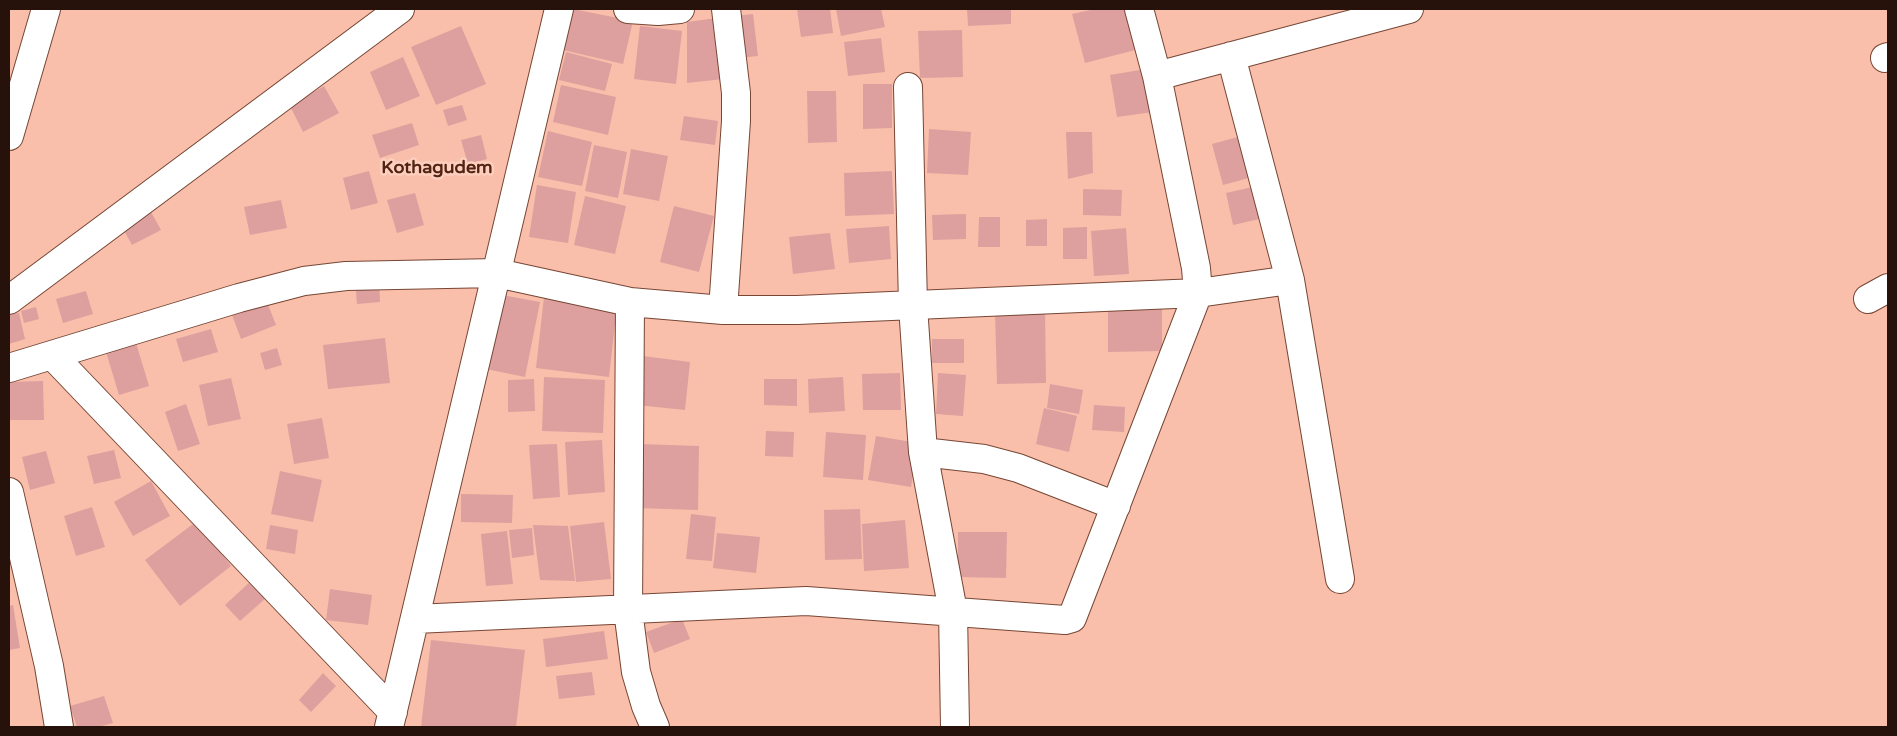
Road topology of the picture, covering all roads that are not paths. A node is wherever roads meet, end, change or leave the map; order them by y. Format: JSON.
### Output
{"nodes":[{"id":1,"x":46,"y":9,"type":"edge"},
{"id":2,"x":400,"y":9,"type":"edge"},
{"id":3,"x":560,"y":9,"type":"edge"},
{"id":4,"x":628,"y":9,"type":"edge"},
{"id":5,"x":680,"y":9,"type":"edge"},
{"id":6,"x":726,"y":9,"type":"edge"},
{"id":7,"x":1139,"y":9,"type":"edge"},
{"id":8,"x":1405,"y":9,"type":"edge"},
{"id":9,"x":373,"y":20,"type":"edge"},
{"id":10,"x":1231,"y":56,"type":"junction"},
{"id":11,"x":1157,"y":76,"type":"junction"},
{"id":12,"x":908,"y":87,"type":"dead end"},
{"id":13,"x":9,"y":136,"type":"edge"},
{"id":14,"x":497,"y":273,"type":"junction"},
{"id":15,"x":1290,"y":280,"type":"junction"},
{"id":16,"x":1198,"y":293,"type":"junction"},
{"id":17,"x":9,"y":300,"type":"edge"},
{"id":18,"x":630,"y":302,"type":"junction"},
{"id":19,"x":913,"y":306,"type":"junction"},
{"id":20,"x":723,"y":310,"type":"junction"},
{"id":21,"x":52,"y":355,"type":"junction"},
{"id":22,"x":9,"y":368,"type":"edge"},
{"id":23,"x":922,"y":452,"type":"junction"},
{"id":24,"x":9,"y":492,"type":"edge"},
{"id":25,"x":1116,"y":506,"type":"junction"},
{"id":26,"x":1340,"y":579,"type":"dead end"},
{"id":27,"x":628,"y":610,"type":"junction"},
{"id":28,"x":953,"y":611,"type":"junction"},
{"id":29,"x":415,"y":620,"type":"junction"},
{"id":30,"x":391,"y":720,"type":"edge"},
{"id":31,"x":59,"y":727,"type":"edge"},
{"id":32,"x":655,"y":727,"type":"edge"},
{"id":33,"x":954,"y":727,"type":"edge"}],
"edges":[{"from":1,"to":13,"type":"street"},
{"from":2,"to":9,"type":"street"},
{"from":3,"to":14,"type":"street"},
{"from":4,"to":5,"type":"street"},
{"from":6,"to":20,"type":"street"},
{"from":7,"to":11,"type":"street"},
{"from":8,"to":10,"type":"street"},
{"from":9,"to":17,"type":"street"},
{"from":10,"to":11,"type":"street"},
{"from":10,"to":15,"type":"street"},
{"from":11,"to":16,"type":"street"},
{"from":12,"to":19,"type":"street"},
{"from":14,"to":18,"type":"street"},
{"from":14,"to":21,"type":"street"},
{"from":14,"to":29,"type":"street"},
{"from":15,"to":16,"type":"street"},
{"from":15,"to":26,"type":"street"},
{"from":16,"to":19,"type":"street"},
{"from":16,"to":25,"type":"street"},
{"from":18,"to":20,"type":"street"},
{"from":18,"to":27,"type":"street"},
{"from":19,"to":20,"type":"street"},
{"from":19,"to":23,"type":"street"},
{"from":21,"to":22,"type":"street"},
{"from":21,"to":30,"type":"street"},
{"from":23,"to":25,"type":"street"},
{"from":23,"to":28,"type":"street"},
{"from":24,"to":31,"type":"street"},
{"from":25,"to":28,"type":"street"},
{"from":27,"to":28,"type":"street"},
{"from":27,"to":29,"type":"street"},
{"from":27,"to":32,"type":"street"},
{"from":28,"to":33,"type":"street"},
{"from":29,"to":30,"type":"street"}]}
